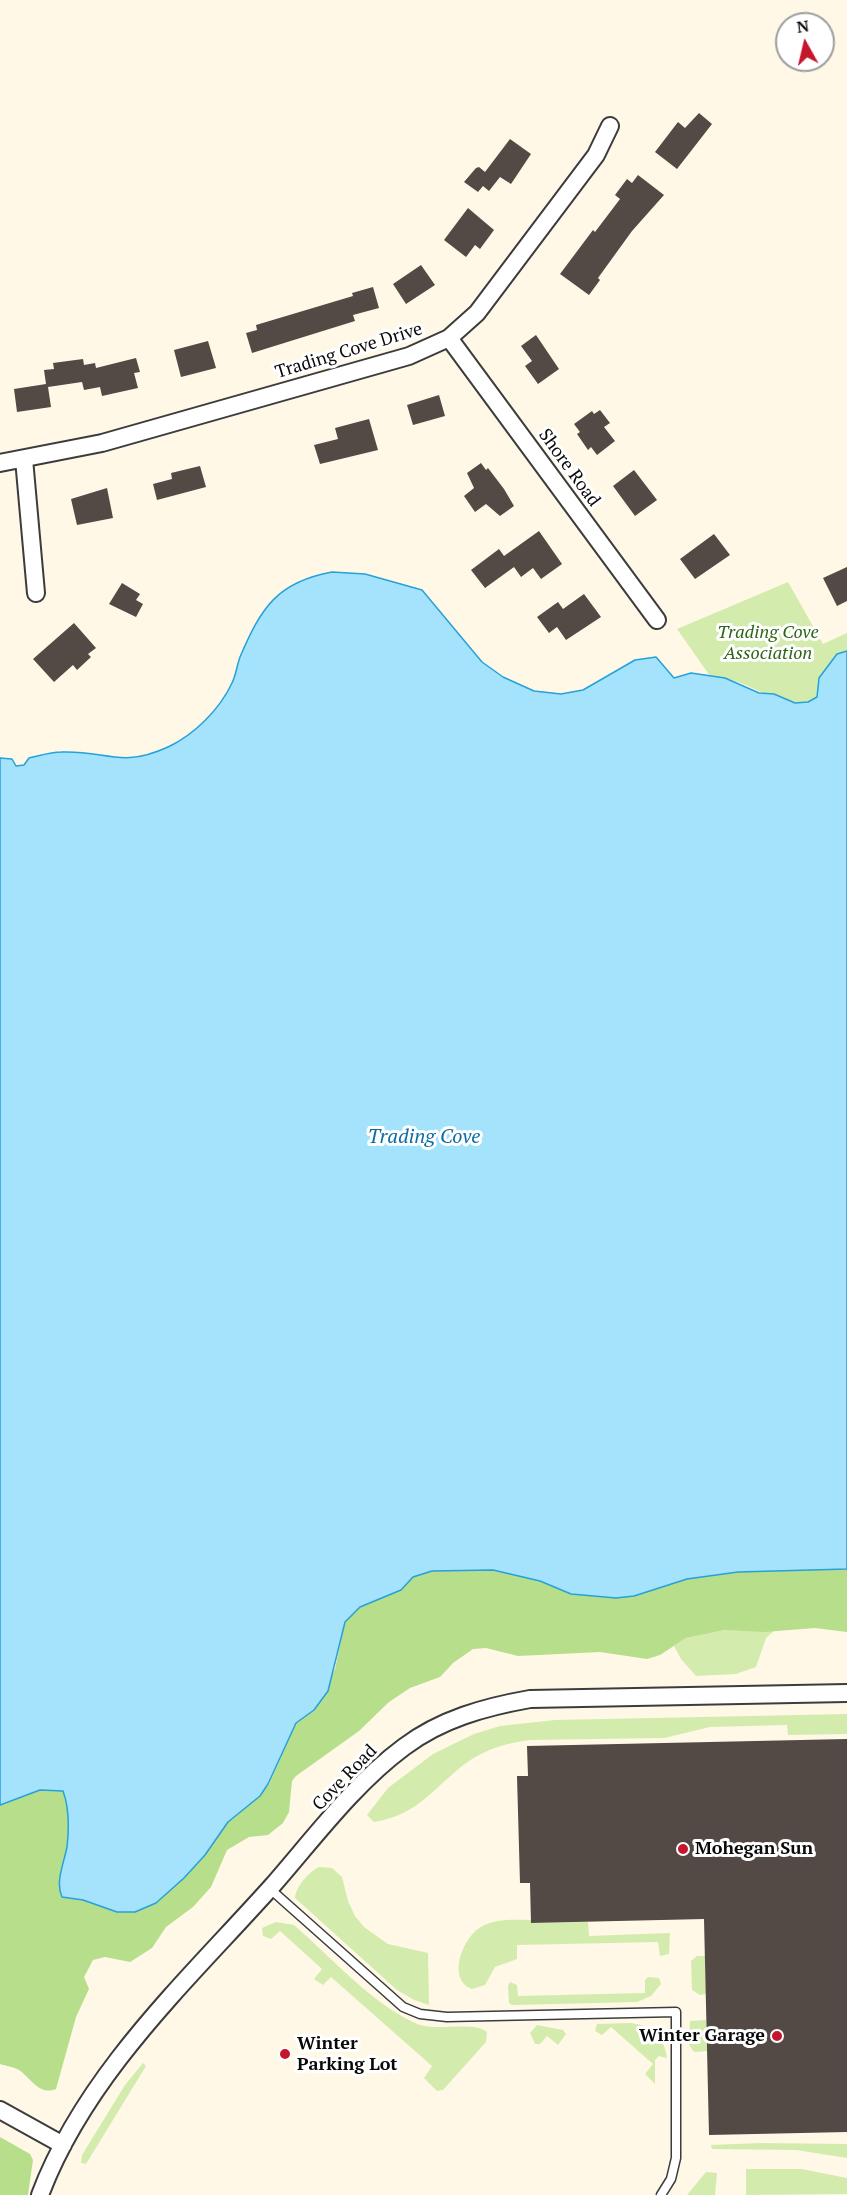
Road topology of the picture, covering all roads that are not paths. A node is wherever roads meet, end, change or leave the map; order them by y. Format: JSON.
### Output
{"nodes":[{"id":1,"x":610,"y":126,"type":"dead end"},
{"id":2,"x":449,"y":338,"type":"junction"},
{"id":3,"x":24,"y":459,"type":"junction"},
{"id":4,"x":0,"y":463,"type":"edge"},
{"id":5,"x":36,"y":593,"type":"dead end"},
{"id":6,"x":657,"y":620,"type":"dead end"},
{"id":7,"x":847,"y":1693,"type":"edge"},
{"id":8,"x":269,"y":1888,"type":"junction"},
{"id":9,"x":0,"y":2110,"type":"edge"},
{"id":10,"x":63,"y":2145,"type":"junction"},
{"id":11,"x":40,"y":2195,"type":"edge"},
{"id":12,"x":661,"y":2195,"type":"edge"}],
"edges":[{"from":1,"to":2,"type":"street","name":"Trading Cove Drive"},
{"from":2,"to":3,"type":"street","name":"Trading Cove Drive"},
{"from":2,"to":6,"type":"street","name":"Shore Road"},
{"from":3,"to":4,"type":"street","name":"Trading Cove Drive"},
{"from":3,"to":5,"type":"street"},
{"from":7,"to":8,"type":"street","name":"Cove Road"},
{"from":8,"to":10,"type":"street","name":"Cove Road"},
{"from":8,"to":12,"type":"lane"},
{"from":9,"to":10,"type":"street"},
{"from":10,"to":11,"type":"street","name":"Cove Road"}]}
